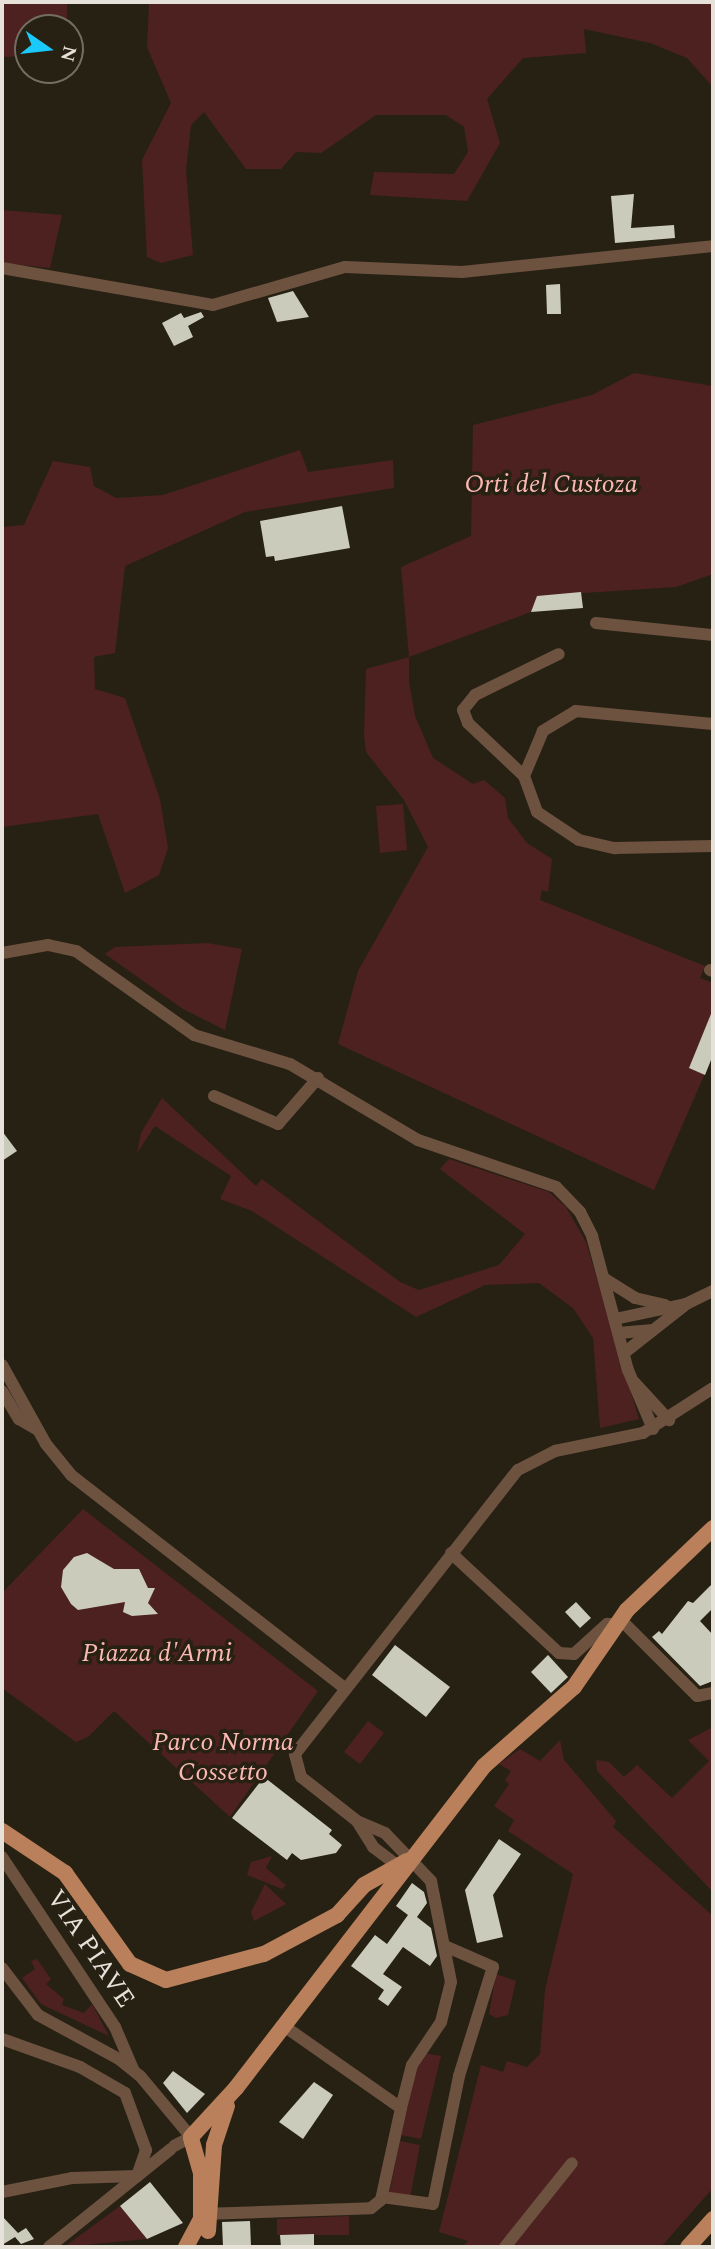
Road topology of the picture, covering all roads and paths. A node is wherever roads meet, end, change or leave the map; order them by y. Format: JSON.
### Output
{"nodes":[{"id":1,"x":713,"y":246,"type":"edge"},
{"id":2,"x":2,"y":268,"type":"edge"},
{"id":3,"x":596,"y":623,"type":"dead end"},
{"id":4,"x":713,"y":635,"type":"edge"},
{"id":5,"x":559,"y":654,"type":"dead end"},
{"id":6,"x":713,"y":724,"type":"edge"},
{"id":7,"x":524,"y":776,"type":"junction"},
{"id":8,"x":713,"y":846,"type":"edge"},
{"id":9,"x":2,"y":953,"type":"edge"},
{"id":10,"x":318,"y":1078,"type":"junction"},
{"id":11,"x":214,"y":1096,"type":"dead end"},
{"id":12,"x":605,"y":1279,"type":"junction"},
{"id":13,"x":710,"y":1293,"type":"edge"},
{"id":14,"x":686,"y":1304,"type":"junction"},
{"id":15,"x":615,"y":1319,"type":"junction"},
{"id":16,"x":654,"y":1330,"type":"junction"},
{"id":17,"x":618,"y":1333,"type":"junction"},
{"id":18,"x":624,"y":1353,"type":"junction"},
{"id":19,"x":2,"y":1365,"type":"edge"},
{"id":20,"x":632,"y":1381,"type":"junction"},
{"id":21,"x":713,"y":1388,"type":"edge"},
{"id":22,"x":2,"y":1391,"type":"edge"},
{"id":23,"x":669,"y":1420,"type":"junction"},
{"id":24,"x":36,"y":1429,"type":"junction"},
{"id":25,"x":653,"y":1429,"type":"junction"},
{"id":26,"x":713,"y":1528,"type":"edge"},
{"id":27,"x":451,"y":1553,"type":"junction"},
{"id":28,"x":618,"y":1621,"type":"junction"},
{"id":29,"x":345,"y":1688,"type":"junction"},
{"id":30,"x":713,"y":1693,"type":"edge"},
{"id":31,"x":2,"y":1831,"type":"edge"},
{"id":32,"x":2,"y":1857,"type":"edge"},
{"id":33,"x":405,"y":1865,"type":"junction"},
{"id":34,"x":447,"y":1947,"type":"junction"},
{"id":35,"x":2,"y":1968,"type":"edge"},
{"id":36,"x":284,"y":2026,"type":"junction"},
{"id":37,"x":2,"y":2039,"type":"edge"},
{"id":38,"x":134,"y":2069,"type":"junction"},
{"id":39,"x":236,"y":2088,"type":"junction"},
{"id":40,"x":401,"y":2108,"type":"junction"},
{"id":41,"x":191,"y":2137,"type":"junction"},
{"id":42,"x":572,"y":2163,"type":"dead end"},
{"id":43,"x":137,"y":2176,"type":"junction"},
{"id":44,"x":2,"y":2192,"type":"edge"},
{"id":45,"x":382,"y":2197,"type":"junction"},
{"id":46,"x":207,"y":2214,"type":"junction"},
{"id":47,"x":713,"y":2219,"type":"edge"},
{"id":48,"x":690,"y":2246,"type":"edge"},
{"id":49,"x":49,"y":2247,"type":"edge"},
{"id":50,"x":186,"y":2247,"type":"edge"},
{"id":51,"x":198,"y":2247,"type":"edge"},
{"id":52,"x":505,"y":2247,"type":"edge"}],
"edges":[{"from":1,"to":2,"type":"street"},
{"from":3,"to":4,"type":"street"},
{"from":5,"to":7,"type":"street"},
{"from":6,"to":7,"type":"street"},
{"from":7,"to":8,"type":"street"},
{"from":9,"to":10,"type":"street"},
{"from":10,"to":11,"type":"street"},
{"from":10,"to":12,"type":"street"},
{"from":12,"to":14,"type":"street"},
{"from":12,"to":15,"type":"street"},
{"from":13,"to":14,"type":"street"},
{"from":14,"to":15,"type":"street"},
{"from":14,"to":16,"type":"street"},
{"from":15,"to":17,"type":"street"},
{"from":16,"to":17,"type":"street"},
{"from":16,"to":18,"type":"street"},
{"from":17,"to":18,"type":"street"},
{"from":18,"to":20,"type":"street"},
{"from":19,"to":24,"type":"street"},
{"from":20,"to":23,"type":"street"},
{"from":20,"to":25,"type":"street"},
{"from":21,"to":23,"type":"street"},
{"from":22,"to":24,"type":"street"},
{"from":23,"to":25,"type":"street"},
{"from":24,"to":29,"type":"street"},
{"from":25,"to":27,"type":"street"},
{"from":26,"to":28,"type":"main road"},
{"from":27,"to":28,"type":"street"},
{"from":27,"to":29,"type":"street"},
{"from":28,"to":30,"type":"street"},
{"from":28,"to":33,"type":"main road"},
{"from":29,"to":33,"type":"street"},
{"from":31,"to":33,"type":"main road"},
{"from":32,"to":38,"type":"street","name":"VIA PIAVE"},
{"from":33,"to":34,"type":"street"},
{"from":33,"to":36,"type":"main road"},
{"from":34,"to":40,"type":"street"},
{"from":34,"to":45,"type":"street"},
{"from":35,"to":38,"type":"street"},
{"from":36,"to":39,"type":"main road"},
{"from":36,"to":40,"type":"street"},
{"from":37,"to":43,"type":"street"},
{"from":38,"to":41,"type":"street"},
{"from":39,"to":41,"type":"main road"},
{"from":39,"to":46,"type":"main road"},
{"from":40,"to":45,"type":"street"},
{"from":41,"to":43,"type":"street"},
{"from":41,"to":46,"type":"main road"},
{"from":42,"to":52,"type":"street"},
{"from":43,"to":44,"type":"street"},
{"from":43,"to":49,"type":"street"},
{"from":45,"to":46,"type":"street"},
{"from":46,"to":50,"type":"main road"},
{"from":46,"to":51,"type":"main road"},
{"from":47,"to":48,"type":"main road"}]}
